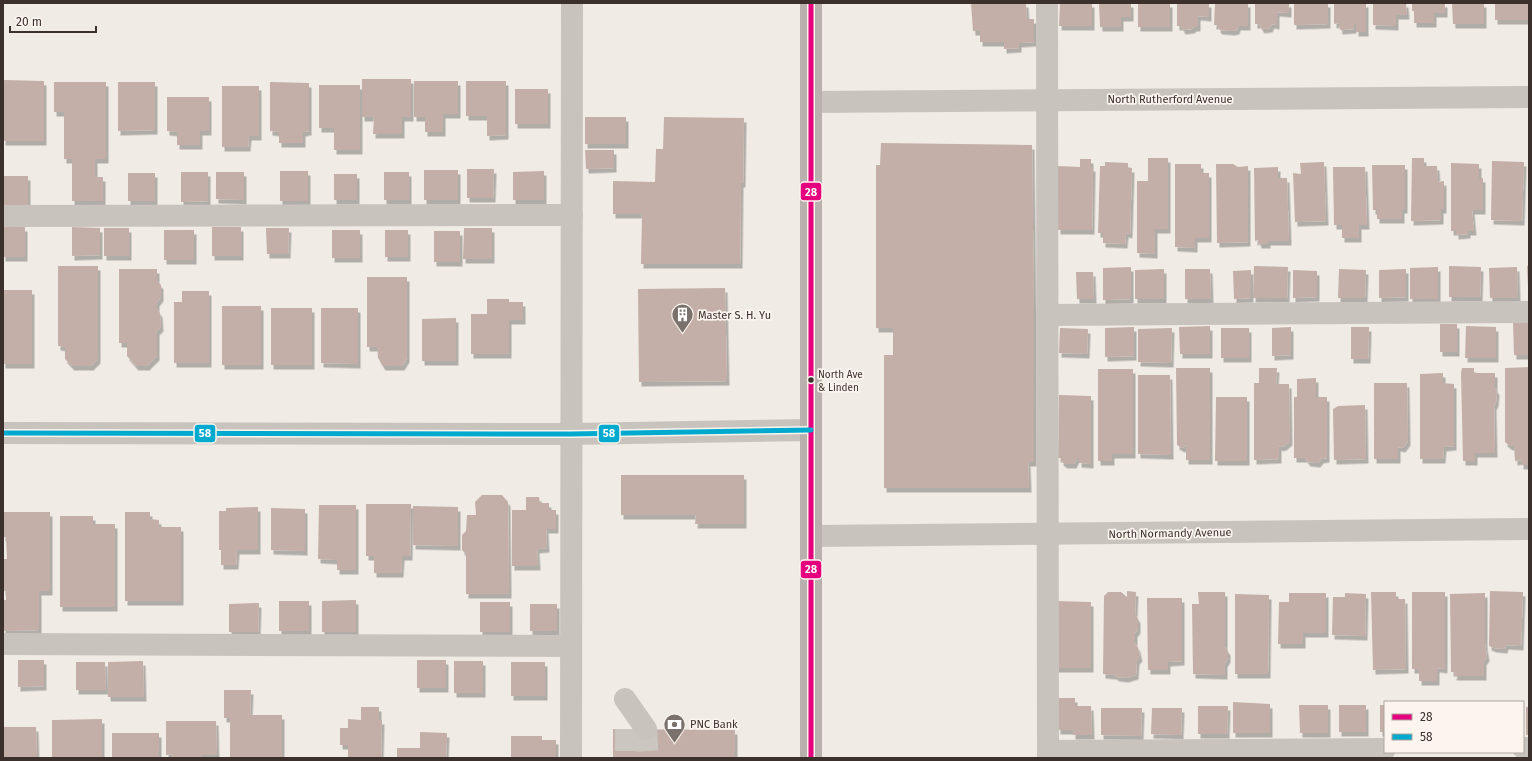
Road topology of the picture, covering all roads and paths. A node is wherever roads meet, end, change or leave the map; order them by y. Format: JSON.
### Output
{"nodes":[{"id":1,"x":572,"y":3,"type":"edge"},
{"id":2,"x":811,"y":3,"type":"edge"},
{"id":3,"x":1047,"y":3,"type":"edge"},
{"id":4,"x":1529,"y":97,"type":"edge"},
{"id":5,"x":1047,"y":100,"type":"junction"},
{"id":6,"x":811,"y":102,"type":"junction"},
{"id":7,"x":572,"y":215,"type":"junction"},
{"id":8,"x":3,"y":216,"type":"edge"},
{"id":9,"x":1529,"y":312,"type":"edge"},
{"id":10,"x":1047,"y":315,"type":"junction"},
{"id":11,"x":811,"y":430,"type":"junction"},
{"id":12,"x":3,"y":433,"type":"edge"},
{"id":13,"x":571,"y":434,"type":"junction"},
{"id":14,"x":1529,"y":529,"type":"edge"},
{"id":15,"x":1048,"y":534,"type":"junction"},
{"id":16,"x":811,"y":536,"type":"junction"},
{"id":17,"x":3,"y":644,"type":"edge"},
{"id":18,"x":571,"y":646,"type":"junction"},
{"id":19,"x":625,"y":699,"type":"dead end"},
{"id":20,"x":635,"y":729,"type":"tunnel mouth"},
{"id":21,"x":1384,"y":749,"type":"edge"},
{"id":22,"x":1048,"y":755,"type":"edge"},
{"id":23,"x":571,"y":758,"type":"edge"},
{"id":24,"x":811,"y":758,"type":"edge"}],
"edges":[{"from":1,"to":7,"type":"street"},
{"from":2,"to":6,"type":"main road"},
{"from":3,"to":5,"type":"street"},
{"from":4,"to":5,"type":"street","name":"North Rutherford Avenue"},
{"from":5,"to":6,"type":"street","name":"North Rutherford Avenue"},
{"from":5,"to":10,"type":"street"},
{"from":6,"to":11,"type":"main road"},
{"from":7,"to":8,"type":"street"},
{"from":7,"to":13,"type":"street"},
{"from":9,"to":10,"type":"street"},
{"from":10,"to":15,"type":"street"},
{"from":11,"to":13,"type":"street"},
{"from":11,"to":16,"type":"main road"},
{"from":12,"to":13,"type":"street"},
{"from":13,"to":18,"type":"street"},
{"from":14,"to":15,"type":"street","name":"North Normandy Avenue"},
{"from":15,"to":16,"type":"street","name":"North Normandy Avenue"},
{"from":15,"to":22,"type":"street"},
{"from":16,"to":24,"type":"main road"},
{"from":17,"to":18,"type":"street"},
{"from":18,"to":23,"type":"street"},
{"from":19,"to":20,"type":"street"},
{"from":21,"to":22,"type":"street"}]}
